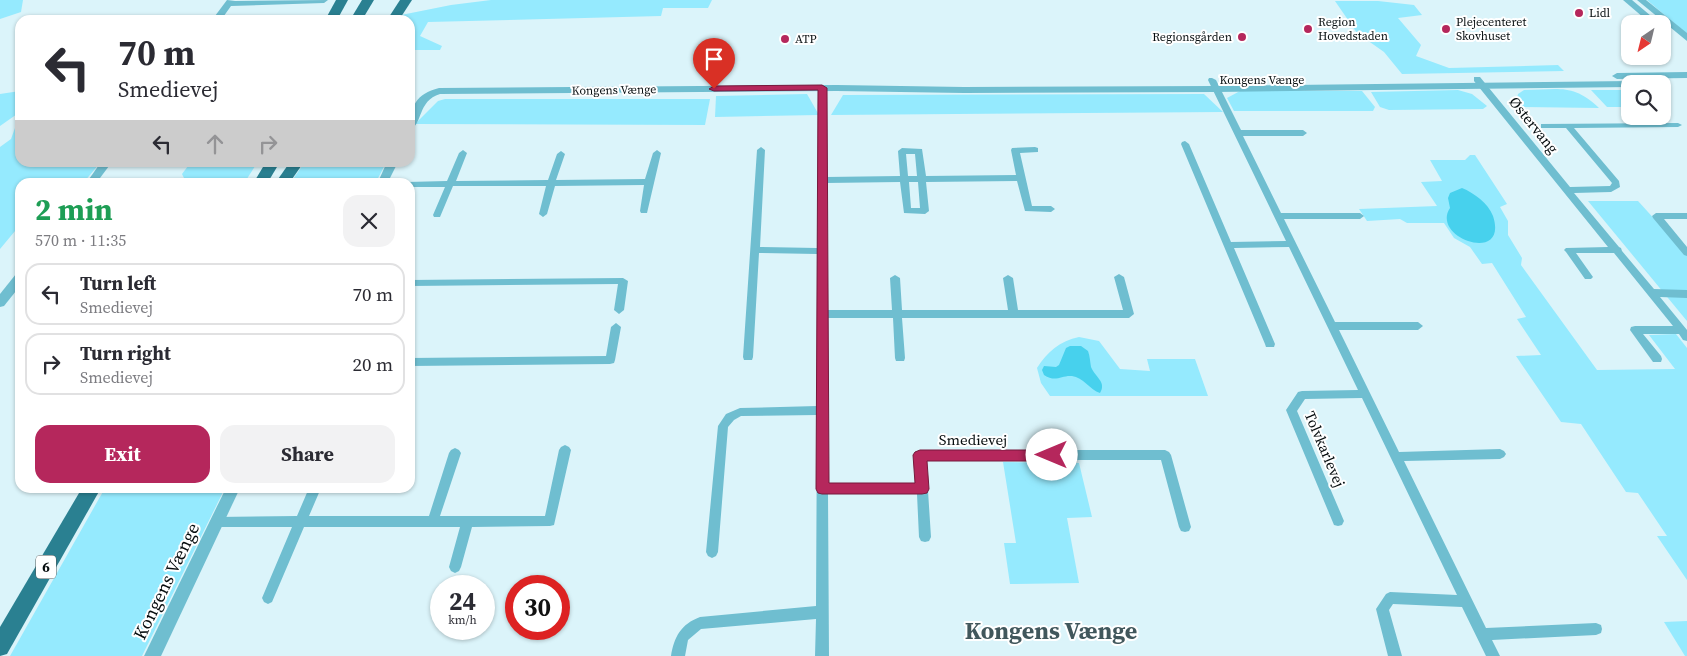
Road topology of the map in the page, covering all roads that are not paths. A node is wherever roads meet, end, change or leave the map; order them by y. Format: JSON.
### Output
{"nodes":[{"id":1,"x":324,"y":0,"type":"edge"},
{"id":2,"x":342,"y":0,"type":"edge"},
{"id":3,"x":368,"y":0,"type":"edge"},
{"id":4,"x":380,"y":0,"type":"edge"},
{"id":5,"x":406,"y":0,"type":"edge"},
{"id":6,"x":1627,"y":0,"type":"edge"},
{"id":7,"x":1641,"y":0,"type":"edge"},
{"id":8,"x":230,"y":2,"type":"edge"},
{"id":9,"x":220,"y":15,"type":"edge"},
{"id":10,"x":334,"y":15,"type":"edge"},
{"id":11,"x":359,"y":15,"type":"edge"},
{"id":12,"x":372,"y":15,"type":"edge"},
{"id":13,"x":396,"y":15,"type":"edge"},
{"id":14,"x":1646,"y":15,"type":"edge"},
{"id":15,"x":1671,"y":35,"type":"edge"},
{"id":16,"x":1687,"y":38,"type":"edge"},
{"id":17,"x":1687,"y":47,"type":"edge"},
{"id":18,"x":1687,"y":75,"type":"edge"},
{"id":19,"x":1477,"y":79,"type":"junction"},
{"id":20,"x":1687,"y":82,"type":"edge"},
{"id":21,"x":1671,"y":83,"type":"edge"},
{"id":22,"x":1214,"y":84,"type":"junction"},
{"id":23,"x":1621,"y":84,"type":"edge"},
{"id":24,"x":1484,"y":87,"type":"junction"},
{"id":25,"x":822,"y":88,"type":"junction"},
{"id":26,"x":415,"y":115,"type":"edge"},
{"id":27,"x":1678,"y":125,"type":"dead end"},
{"id":28,"x":1544,"y":126,"type":"dead end"},
{"id":29,"x":1568,"y":126,"type":"junction"},
{"id":30,"x":1238,"y":133,"type":"junction"},
{"id":31,"x":1303,"y":133,"type":"dead end"},
{"id":32,"x":1185,"y":144,"type":"dead end"},
{"id":33,"x":761,"y":150,"type":"dead end"},
{"id":34,"x":1034,"y":150,"type":"dead end"},
{"id":35,"x":463,"y":153,"type":"dead end"},
{"id":36,"x":657,"y":153,"type":"dead end"},
{"id":37,"x":561,"y":154,"type":"dead end"},
{"id":38,"x":103,"y":167,"type":"edge"},
{"id":39,"x":269,"y":167,"type":"edge"},
{"id":40,"x":285,"y":167,"type":"edge"},
{"id":41,"x":294,"y":167,"type":"edge"},
{"id":42,"x":95,"y":178,"type":"edge"},
{"id":43,"x":263,"y":178,"type":"edge"},
{"id":44,"x":278,"y":178,"type":"edge"},
{"id":45,"x":286,"y":178,"type":"edge"},
{"id":46,"x":1021,"y":178,"type":"junction"},
{"id":47,"x":904,"y":179,"type":"junction"},
{"id":48,"x":922,"y":179,"type":"junction"},
{"id":49,"x":823,"y":180,"type":"junction"},
{"id":50,"x":649,"y":182,"type":"junction"},
{"id":51,"x":551,"y":183,"type":"junction"},
{"id":52,"x":415,"y":184,"type":"edge"},
{"id":53,"x":449,"y":184,"type":"junction"},
{"id":54,"x":1568,"y":190,"type":"junction"},
{"id":55,"x":1050,"y":209,"type":"dead end"},
{"id":56,"x":644,"y":211,"type":"dead end"},
{"id":57,"x":543,"y":214,"type":"dead end"},
{"id":58,"x":437,"y":215,"type":"dead end"},
{"id":59,"x":1278,"y":216,"type":"junction"},
{"id":60,"x":1360,"y":216,"type":"dead end"},
{"id":61,"x":1687,"y":216,"type":"edge"},
{"id":62,"x":1292,"y":244,"type":"junction"},
{"id":63,"x":1228,"y":245,"type":"junction"},
{"id":64,"x":755,"y":250,"type":"junction"},
{"id":65,"x":1618,"y":250,"type":"junction"},
{"id":66,"x":822,"y":251,"type":"junction"},
{"id":67,"x":1687,"y":253,"type":"edge"},
{"id":68,"x":1119,"y":277,"type":"dead end"},
{"id":69,"x":1588,"y":277,"type":"dead end"},
{"id":70,"x":895,"y":278,"type":"dead end"},
{"id":71,"x":1008,"y":278,"type":"dead end"},
{"id":72,"x":415,"y":283,"type":"edge"},
{"id":73,"x":15,"y":284,"type":"edge"},
{"id":74,"x":1653,"y":293,"type":"junction"},
{"id":75,"x":1687,"y":294,"type":"edge"},
{"id":76,"x":0,"y":303,"type":"edge"},
{"id":77,"x":619,"y":310,"type":"dead end"},
{"id":78,"x":823,"y":314,"type":"junction"},
{"id":79,"x":897,"y":314,"type":"junction"},
{"id":80,"x":1014,"y":314,"type":"junction"},
{"id":81,"x":1332,"y":326,"type":"junction"},
{"id":82,"x":1418,"y":326,"type":"dead end"},
{"id":83,"x":616,"y":327,"type":"dead end"},
{"id":84,"x":1684,"y":334,"type":"edge"},
{"id":85,"x":1270,"y":344,"type":"dead end"},
{"id":86,"x":748,"y":357,"type":"dead end"},
{"id":87,"x":900,"y":358,"type":"dead end"},
{"id":88,"x":1657,"y":359,"type":"dead end"},
{"id":89,"x":415,"y":362,"type":"edge"},
{"id":90,"x":1365,"y":394,"type":"junction"},
{"id":91,"x":823,"y":410,"type":"junction"},
{"id":92,"x":565,"y":450,"type":"dead end"},
{"id":93,"x":455,"y":452,"type":"dead end"},
{"id":94,"x":1500,"y":454,"type":"dead end"},
{"id":95,"x":1395,"y":457,"type":"junction"},
{"id":96,"x":822,"y":489,"type":"junction"},
{"id":97,"x":922,"y":489,"type":"junction"},
{"id":98,"x":89,"y":493,"type":"edge"},
{"id":99,"x":230,"y":493,"type":"edge"},
{"id":100,"x":313,"y":493,"type":"edge"},
{"id":101,"x":433,"y":521,"type":"junction"},
{"id":102,"x":468,"y":521,"type":"junction"},
{"id":103,"x":1338,"y":521,"type":"dead end"},
{"id":104,"x":216,"y":522,"type":"junction"},
{"id":105,"x":300,"y":522,"type":"junction"},
{"id":106,"x":1185,"y":527,"type":"dead end"},
{"id":107,"x":926,"y":537,"type":"dead end"},
{"id":108,"x":712,"y":552,"type":"dead end"},
{"id":109,"x":455,"y":567,"type":"dead end"},
{"id":110,"x":268,"y":598,"type":"dead end"},
{"id":111,"x":1465,"y":601,"type":"junction"},
{"id":112,"x":821,"y":612,"type":"junction"},
{"id":113,"x":1596,"y":629,"type":"dead end"},
{"id":114,"x":1482,"y":634,"type":"junction"},
{"id":115,"x":0,"y":646,"type":"edge"},
{"id":116,"x":152,"y":656,"type":"edge"},
{"id":117,"x":678,"y":656,"type":"edge"},
{"id":118,"x":822,"y":656,"type":"edge"},
{"id":119,"x":1395,"y":656,"type":"edge"},
{"id":120,"x":1492,"y":656,"type":"edge"}],
"edges":[{"from":1,"to":8,"type":"street"},
{"from":2,"to":10,"type":"highway"},
{"from":3,"to":11,"type":"highway"},
{"from":4,"to":12,"type":"highway"},
{"from":5,"to":13,"type":"highway"},
{"from":6,"to":14,"type":"street"},
{"from":7,"to":16,"type":"street"},
{"from":8,"to":9,"type":"street"},
{"from":15,"to":17,"type":"street"},
{"from":18,"to":19,"type":"street","name":"Kongens Vænge"},
{"from":19,"to":22,"type":"street","name":"Kongens Vænge"},
{"from":19,"to":24,"type":"street","name":"Østervang"},
{"from":20,"to":21,"type":"street"},
{"from":22,"to":24,"type":"street","name":"Kongens Vænge"},
{"from":22,"to":25,"type":"street","name":"Kongens Vænge"},
{"from":22,"to":30,"type":"street"},
{"from":23,"to":24,"type":"street","name":"Kongens Vænge"},
{"from":24,"to":54,"type":"street","name":"Østervang"},
{"from":25,"to":26,"type":"street","name":"Kongens Vænge"},
{"from":25,"to":49,"type":"street"},
{"from":27,"to":29,"type":"street","name":"Østervang"},
{"from":28,"to":29,"type":"street","name":"Østervang"},
{"from":29,"to":54,"type":"street","name":"Østervang"},
{"from":30,"to":31,"type":"street"},
{"from":30,"to":59,"type":"street"},
{"from":32,"to":63,"type":"street"},
{"from":33,"to":64,"type":"street"},
{"from":34,"to":46,"type":"street"},
{"from":35,"to":53,"type":"street"},
{"from":36,"to":50,"type":"street"},
{"from":37,"to":51,"type":"street"},
{"from":38,"to":42,"type":"street"},
{"from":39,"to":43,"type":"highway"},
{"from":40,"to":44,"type":"highway"},
{"from":41,"to":45,"type":"highway"},
{"from":46,"to":48,"type":"street"},
{"from":46,"to":55,"type":"street"},
{"from":47,"to":48,"type":"street"},
{"from":47,"to":48,"type":"street"},
{"from":47,"to":48,"type":"street"},
{"from":47,"to":49,"type":"street"},
{"from":49,"to":66,"type":"street"},
{"from":50,"to":51,"type":"street"},
{"from":50,"to":56,"type":"street"},
{"from":51,"to":53,"type":"street"},
{"from":51,"to":57,"type":"street"},
{"from":52,"to":53,"type":"street"},
{"from":53,"to":58,"type":"street"},
{"from":54,"to":65,"type":"street","name":"Østervang"},
{"from":59,"to":60,"type":"street"},
{"from":59,"to":62,"type":"street"},
{"from":61,"to":67,"type":"street"},
{"from":62,"to":63,"type":"street"},
{"from":62,"to":81,"type":"street"},
{"from":63,"to":85,"type":"street"},
{"from":64,"to":66,"type":"street"},
{"from":64,"to":86,"type":"street"},
{"from":65,"to":69,"type":"street"},
{"from":65,"to":74,"type":"street","name":"Østervang"},
{"from":66,"to":78,"type":"street"},
{"from":68,"to":80,"type":"street"},
{"from":70,"to":79,"type":"street"},
{"from":71,"to":80,"type":"street"},
{"from":72,"to":77,"type":"street"},
{"from":73,"to":76,"type":"street"},
{"from":74,"to":75,"type":"street"},
{"from":74,"to":84,"type":"street","name":"Østervang"},
{"from":78,"to":79,"type":"street"},
{"from":78,"to":91,"type":"street"},
{"from":79,"to":80,"type":"street"},
{"from":79,"to":87,"type":"street"},
{"from":81,"to":82,"type":"street"},
{"from":81,"to":90,"type":"street"},
{"from":83,"to":89,"type":"street"},
{"from":84,"to":88,"type":"street","name":"Østervang"},
{"from":90,"to":95,"type":"street"},
{"from":90,"to":103,"type":"street","name":"Tolvkarlevej"},
{"from":91,"to":96,"type":"street"},
{"from":91,"to":108,"type":"street"},
{"from":92,"to":102,"type":"street","name":"Kongens Vænge"},
{"from":93,"to":101,"type":"street"},
{"from":94,"to":95,"type":"street"},
{"from":95,"to":111,"type":"street"},
{"from":96,"to":97,"type":"street"},
{"from":96,"to":112,"type":"street"},
{"from":97,"to":106,"type":"street","name":"Smedievej"},
{"from":97,"to":107,"type":"street","name":"Smedievej"},
{"from":98,"to":115,"type":"highway","number":"6"},
{"from":99,"to":104,"type":"street","name":"Kongens Vænge"},
{"from":100,"to":105,"type":"street"},
{"from":101,"to":102,"type":"street","name":"Kongens Vænge"},
{"from":101,"to":105,"type":"street","name":"Kongens Vænge"},
{"from":102,"to":109,"type":"street"},
{"from":104,"to":105,"type":"street","name":"Kongens Vænge"},
{"from":104,"to":116,"type":"street","name":"Kongens Vænge"},
{"from":105,"to":110,"type":"street"},
{"from":111,"to":114,"type":"street"},
{"from":111,"to":119,"type":"street"},
{"from":112,"to":117,"type":"street"},
{"from":112,"to":118,"type":"street"},
{"from":113,"to":114,"type":"street"},
{"from":114,"to":120,"type":"street"}]}
